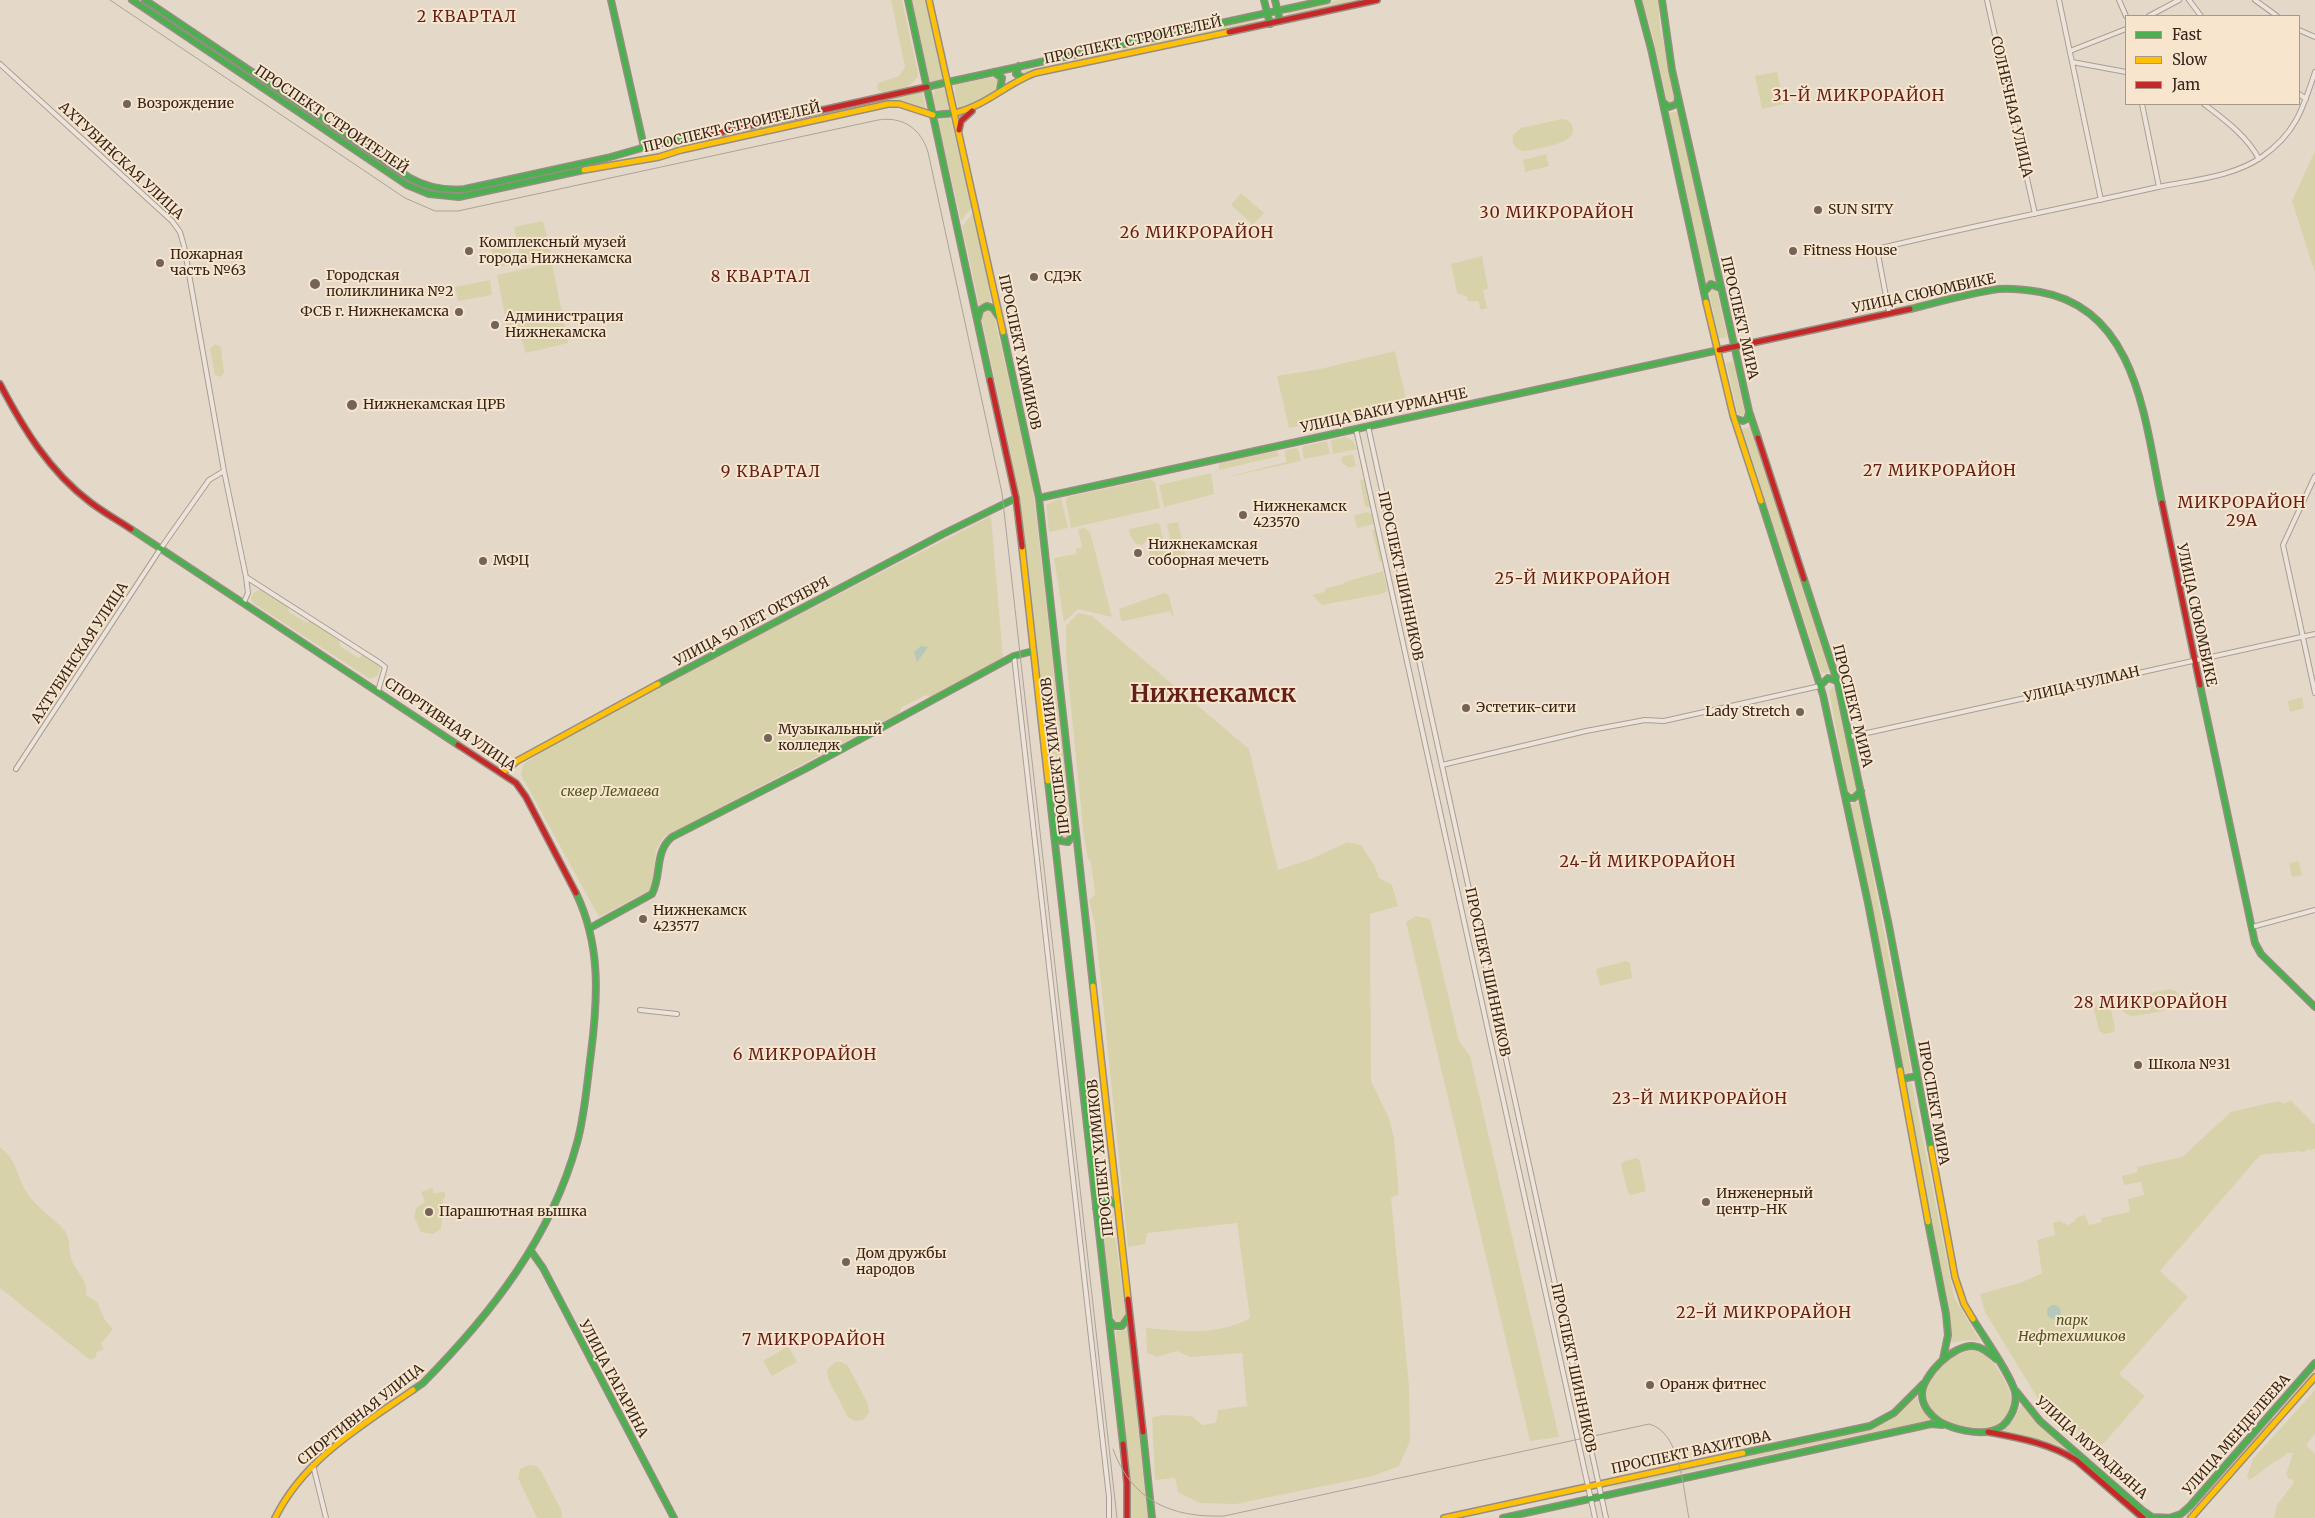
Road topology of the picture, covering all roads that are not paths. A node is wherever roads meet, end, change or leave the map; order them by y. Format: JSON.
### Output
{"nodes":[{"id":1,"x":132,"y":0,"type":"edge"},
{"id":2,"x":145,"y":0,"type":"edge"},
{"id":3,"x":611,"y":0,"type":"edge"},
{"id":4,"x":908,"y":0,"type":"edge"},
{"id":5,"x":929,"y":0,"type":"edge"},
{"id":6,"x":1264,"y":0,"type":"edge"},
{"id":7,"x":1275,"y":0,"type":"edge"},
{"id":8,"x":1328,"y":0,"type":"edge"},
{"id":9,"x":1377,"y":0,"type":"edge"},
{"id":10,"x":1638,"y":0,"type":"edge"},
{"id":11,"x":1662,"y":0,"type":"edge"},
{"id":12,"x":1987,"y":0,"type":"edge"},
{"id":13,"x":2059,"y":0,"type":"edge"},
{"id":14,"x":2119,"y":0,"type":"edge"},
{"id":15,"x":2178,"y":0,"type":"edge"},
{"id":16,"x":2189,"y":0,"type":"edge"},
{"id":17,"x":2255,"y":0,"type":"edge"},
{"id":18,"x":1278,"y":11,"type":"junction"},
{"id":19,"x":1268,"y":14,"type":"junction"},
{"id":20,"x":2126,"y":15,"type":"edge"},
{"id":21,"x":2151,"y":15,"type":"edge"},
{"id":22,"x":2200,"y":15,"type":"edge"},
{"id":23,"x":2276,"y":15,"type":"edge"},
{"id":24,"x":1280,"y":21,"type":"junction"},
{"id":25,"x":1270,"y":24,"type":"junction"},
{"id":26,"x":2125,"y":29,"type":"edge"},
{"id":27,"x":2300,"y":30,"type":"edge"},
{"id":28,"x":2315,"y":37,"type":"edge"},
{"id":29,"x":2070,"y":51,"type":"junction"},
{"id":30,"x":2072,"y":62,"type":"junction"},
{"id":31,"x":0,"y":64,"type":"edge"},
{"id":32,"x":1019,"y":66,"type":"junction"},
{"id":33,"x":991,"y":72,"type":"junction"},
{"id":34,"x":2125,"y":72,"type":"edge"},
{"id":35,"x":2315,"y":72,"type":"edge"},
{"id":36,"x":1022,"y":77,"type":"junction"},
{"id":37,"x":948,"y":82,"type":"junction"},
{"id":38,"x":927,"y":87,"type":"junction"},
{"id":39,"x":997,"y":95,"type":"junction"},
{"id":40,"x":2300,"y":95,"type":"edge"},
{"id":41,"x":1678,"y":96,"type":"junction"},
{"id":42,"x":2306,"y":99,"type":"junction"},
{"id":43,"x":1662,"y":100,"type":"junction"},
{"id":44,"x":2142,"y":105,"type":"edge"},
{"id":45,"x":2205,"y":105,"type":"edge"},
{"id":46,"x":974,"y":109,"type":"junction"},
{"id":47,"x":955,"y":113,"type":"junction"},
{"id":48,"x":933,"y":115,"type":"junction"},
{"id":49,"x":959,"y":130,"type":"junction"},
{"id":50,"x":656,"y":144,"type":"junction"},
{"id":51,"x":644,"y":147,"type":"junction"},
{"id":52,"x":625,"y":151,"type":"junction"},
{"id":53,"x":659,"y":157,"type":"junction"},
{"id":54,"x":2259,"y":160,"type":"junction"},
{"id":55,"x":628,"y":163,"type":"junction"},
{"id":56,"x":2159,"y":187,"type":"junction"},
{"id":57,"x":2101,"y":200,"type":"junction"},
{"id":58,"x":2035,"y":214,"type":"junction"},
{"id":59,"x":1721,"y":291,"type":"junction"},
{"id":60,"x":1704,"y":294,"type":"junction"},
{"id":61,"x":1889,"y":312,"type":"junction"},
{"id":62,"x":1000,"y":319,"type":"junction"},
{"id":63,"x":978,"y":321,"type":"junction"},
{"id":64,"x":1734,"y":347,"type":"junction"},
{"id":65,"x":1716,"y":350,"type":"junction"},
{"id":66,"x":0,"y":384,"type":"edge"},
{"id":67,"x":1749,"y":411,"type":"junction"},
{"id":68,"x":1733,"y":416,"type":"junction"},
{"id":69,"x":1368,"y":426,"type":"junction"},
{"id":70,"x":1356,"y":429,"type":"junction"},
{"id":71,"x":224,"y":471,"type":"junction"},
{"id":72,"x":2315,"y":476,"type":"edge"},
{"id":73,"x":1016,"y":498,"type":"junction"},
{"id":74,"x":1038,"y":498,"type":"junction"},
{"id":75,"x":162,"y":548,"type":"junction"},
{"id":76,"x":246,"y":577,"type":"junction"},
{"id":77,"x":244,"y":602,"type":"junction"},
{"id":78,"x":2315,"y":634,"type":"edge"},
{"id":79,"x":2302,"y":637,"type":"junction"},
{"id":80,"x":1033,"y":652,"type":"junction"},
{"id":81,"x":1014,"y":656,"type":"junction"},
{"id":82,"x":2194,"y":660,"type":"junction"},
{"id":83,"x":1838,"y":684,"type":"junction"},
{"id":84,"x":1820,"y":686,"type":"junction"},
{"id":85,"x":378,"y":691,"type":"junction"},
{"id":86,"x":2315,"y":693,"type":"edge"},
{"id":87,"x":1849,"y":737,"type":"junction"},
{"id":88,"x":1442,"y":765,"type":"junction"},
{"id":89,"x":16,"y":769,"type":"dead end"},
{"id":90,"x":502,"y":772,"type":"junction"},
{"id":91,"x":1861,"y":791,"type":"junction"},
{"id":92,"x":1844,"y":793,"type":"junction"},
{"id":93,"x":1076,"y":828,"type":"junction"},
{"id":94,"x":1054,"y":829,"type":"junction"},
{"id":95,"x":2315,"y":910,"type":"edge"},
{"id":96,"x":2252,"y":927,"type":"junction"},
{"id":97,"x":590,"y":928,"type":"junction"},
{"id":98,"x":2315,"y":1007,"type":"edge"},
{"id":99,"x":640,"y":1010,"type":"dead end"},
{"id":100,"x":677,"y":1014,"type":"dead end"},
{"id":101,"x":1917,"y":1076,"type":"junction"},
{"id":102,"x":1902,"y":1079,"type":"junction"},
{"id":103,"x":1118,"y":1208,"type":"junction"},
{"id":104,"x":1096,"y":1209,"type":"junction"},
{"id":105,"x":531,"y":1251,"type":"junction"},
{"id":106,"x":1130,"y":1312,"type":"junction"},
{"id":107,"x":1109,"y":1319,"type":"junction"},
{"id":108,"x":1996,"y":1359,"type":"junction"},
{"id":109,"x":1941,"y":1362,"type":"junction"},
{"id":110,"x":2315,"y":1363,"type":"edge"},
{"id":111,"x":2315,"y":1377,"type":"edge"},
{"id":112,"x":1575,"y":1378,"type":"junction"},
{"id":113,"x":1927,"y":1380,"type":"junction"},
{"id":114,"x":1565,"y":1381,"type":"junction"},
{"id":115,"x":2012,"y":1384,"type":"junction"},
{"id":116,"x":2269,"y":1416,"type":"junction"},
{"id":117,"x":2277,"y":1420,"type":"junction"},
{"id":118,"x":1947,"y":1425,"type":"junction"},
{"id":119,"x":1982,"y":1431,"type":"junction"},
{"id":120,"x":313,"y":1466,"type":"junction"},
{"id":121,"x":1599,"y":1484,"type":"junction"},
{"id":122,"x":1588,"y":1487,"type":"junction"},
{"id":123,"x":1601,"y":1496,"type":"junction"},
{"id":124,"x":1590,"y":1498,"type":"junction"},
{"id":125,"x":274,"y":1518,"type":"edge"},
{"id":126,"x":326,"y":1518,"type":"edge"},
{"id":127,"x":674,"y":1518,"type":"edge"},
{"id":128,"x":1108,"y":1518,"type":"edge"},
{"id":129,"x":1127,"y":1518,"type":"edge"},
{"id":130,"x":1152,"y":1518,"type":"edge"},
{"id":131,"x":1444,"y":1518,"type":"edge"},
{"id":132,"x":1503,"y":1518,"type":"edge"},
{"id":133,"x":1595,"y":1518,"type":"edge"},
{"id":134,"x":1606,"y":1518,"type":"edge"},
{"id":135,"x":2143,"y":1518,"type":"edge"},
{"id":136,"x":2163,"y":1518,"type":"edge"},
{"id":137,"x":2173,"y":1518,"type":"edge"},
{"id":138,"x":2191,"y":1518,"type":"edge"}],
"edges":[{"from":1,"to":55,"type":"main road","name":"ПРОСПЕКТ СТРОИТЕЛЕЙ"},
{"from":2,"to":52,"type":"main road","name":"ПРОСПЕКТ СТРОИТЕЛЕЙ"},
{"from":3,"to":51,"type":"main road"},
{"from":4,"to":38,"type":"main road","name":"ПРОСПЕКТ ХИМИКОВ"},
{"from":5,"to":37,"type":"main road","name":"ПРОСПЕКТ ХИМИКОВ"},
{"from":6,"to":19,"type":"main road"},
{"from":7,"to":18,"type":"main road"},
{"from":8,"to":18,"type":"main road","name":"ПРОСПЕКТ СТРОИТЕЛЕЙ"},
{"from":9,"to":24,"type":"main road","name":"ПРОСПЕКТ СТРОИТЕЛЕЙ"},
{"from":10,"to":43,"type":"main road","name":"ПРОСПЕКТ МИРА"},
{"from":11,"to":41,"type":"main road","name":"ПРОСПЕКТ МИРА"},
{"from":12,"to":58,"type":"street","name":"СОЛНЕЧНАЯ УЛИЦА"},
{"from":13,"to":29,"type":"street"},
{"from":14,"to":20,"type":"street"},
{"from":15,"to":21,"type":"street"},
{"from":16,"to":22,"type":"street"},
{"from":17,"to":23,"type":"street"},
{"from":18,"to":19,"type":"main road","name":"ПРОСПЕКТ СТРОИТЕЛЕЙ"},
{"from":18,"to":24,"type":"main road"},
{"from":19,"to":25,"type":"main road"},
{"from":19,"to":32,"type":"main road","name":"ПРОСПЕКТ СТРОИТЕЛЕЙ"},
{"from":24,"to":25,"type":"main road","name":"ПРОСПЕКТ СТРОИТЕЛЕЙ"},
{"from":25,"to":36,"type":"main road","name":"ПРОСПЕКТ СТРОИТЕЛЕЙ"},
{"from":26,"to":29,"type":"street"},
{"from":27,"to":28,"type":"street"},
{"from":29,"to":30,"type":"street"},
{"from":30,"to":34,"type":"street"},
{"from":30,"to":57,"type":"street"},
{"from":31,"to":71,"type":"street","name":"АХТУБИНСКАЯ УЛИЦА"},
{"from":32,"to":33,"type":"main road","name":"ПРОСПЕКТ СТРОИТЕЛЕЙ"},
{"from":32,"to":36,"type":"main road"},
{"from":33,"to":37,"type":"main road","name":"ПРОСПЕКТ СТРОИТЕЛЕЙ"},
{"from":33,"to":39,"type":"main road"},
{"from":35,"to":42,"type":"street"},
{"from":36,"to":39,"type":"main road","name":"ПРОСПЕКТ СТРОИТЕЛЕЙ"},
{"from":37,"to":38,"type":"main road","name":"ПРОСПЕКТ СТРОИТЕЛЕЙ"},
{"from":37,"to":47,"type":"main road","name":"ПРОСПЕКТ ХИМИКОВ"},
{"from":38,"to":48,"type":"main road","name":"ПРОСПЕКТ ХИМИКОВ"},
{"from":38,"to":50,"type":"main road","name":"ПРОСПЕКТ СТРОИТЕЛЕЙ"},
{"from":39,"to":46,"type":"main road","name":"ПРОСПЕКТ СТРОИТЕЛЕЙ"},
{"from":40,"to":42,"type":"street"},
{"from":41,"to":43,"type":"main road"},
{"from":41,"to":59,"type":"main road","name":"ПРОСПЕКТ МИРА"},
{"from":42,"to":54,"type":"street"},
{"from":43,"to":60,"type":"main road","name":"ПРОСПЕКТ МИРА"},
{"from":44,"to":56,"type":"street"},
{"from":45,"to":54,"type":"street"},
{"from":46,"to":47,"type":"main road","name":"ПРОСПЕКТ СТРОИТЕЛЕЙ"},
{"from":46,"to":49,"type":"main road"},
{"from":47,"to":48,"type":"main road","name":"ПРОСПЕКТ СТРОИТЕЛЕЙ"},
{"from":47,"to":49,"type":"main road","name":"ПРОСПЕКТ ХИМИКОВ"},
{"from":48,"to":53,"type":"main road","name":"ПРОСПЕКТ СТРОИТЕЛЕЙ"},
{"from":48,"to":63,"type":"main road","name":"ПРОСПЕКТ ХИМИКОВ"},
{"from":49,"to":62,"type":"main road","name":"ПРОСПЕКТ ХИМИКОВ"},
{"from":50,"to":51,"type":"main road","name":"ПРОСПЕКТ СТРОИТЕЛЕЙ"},
{"from":50,"to":53,"type":"main road"},
{"from":51,"to":52,"type":"main road","name":"ПРОСПЕКТ СТРОИТЕЛЕЙ"},
{"from":52,"to":55,"type":"main road"},
{"from":53,"to":55,"type":"main road","name":"ПРОСПЕКТ СТРОИТЕЛЕЙ"},
{"from":54,"to":56,"type":"street"},
{"from":56,"to":57,"type":"street"},
{"from":57,"to":58,"type":"street"},
{"from":58,"to":61,"type":"street"},
{"from":59,"to":60,"type":"main road"},
{"from":59,"to":64,"type":"main road","name":"ПРОСПЕКТ МИРА"},
{"from":60,"to":65,"type":"main road","name":"ПРОСПЕКТ МИРА"},
{"from":61,"to":64,"type":"main road","name":"УЛИЦА СЮЮМБИКЕ"},
{"from":61,"to":82,"type":"main road","name":"УЛИЦА СЮЮМБИКЕ"},
{"from":62,"to":63,"type":"main road"},
{"from":62,"to":74,"type":"main road","name":"ПРОСПЕКТ ХИМИКОВ"},
{"from":63,"to":73,"type":"main road","name":"ПРОСПЕКТ ХИМИКОВ"},
{"from":64,"to":65,"type":"main road","name":"УЛИЦА БАКИ УРМАНЧЕ"},
{"from":64,"to":67,"type":"main road","name":"ПРОСПЕКТ МИРА"},
{"from":65,"to":68,"type":"main road","name":"ПРОСПЕКТ МИРА"},
{"from":65,"to":69,"type":"main road","name":"УЛИЦА БАКИ УРМАНЧЕ"},
{"from":66,"to":75,"type":"main road"},
{"from":67,"to":68,"type":"main road"},
{"from":67,"to":83,"type":"main road","name":"ПРОСПЕКТ МИРА"},
{"from":68,"to":84,"type":"main road","name":"ПРОСПЕКТ МИРА"},
{"from":69,"to":70,"type":"main road","name":"УЛИЦА БАКИ УРМАНЧЕ"},
{"from":69,"to":88,"type":"street","name":"ПРОСПЕКТ ШИННИКОВ"},
{"from":70,"to":74,"type":"main road","name":"УЛИЦА БАКИ УРМАНЧЕ"},
{"from":70,"to":114,"type":"street","name":"ПРОСПЕКТ ШИННИКОВ"},
{"from":71,"to":75,"type":"street","name":"АХТУБИНСКАЯ УЛИЦА"},
{"from":71,"to":76,"type":"street","name":"АХТУБИНСКАЯ УЛИЦА"},
{"from":72,"to":79,"type":"street"},
{"from":73,"to":80,"type":"main road","name":"ПРОСПЕКТ ХИМИКОВ"},
{"from":73,"to":90,"type":"main road","name":"УЛИЦА 50 ЛЕТ ОКТЯБРЯ"},
{"from":74,"to":93,"type":"main road","name":"ПРОСПЕКТ ХИМИКОВ"},
{"from":75,"to":77,"type":"main road"},
{"from":75,"to":89,"type":"street","name":"АХТУБИНСКАЯ УЛИЦА"},
{"from":76,"to":77,"type":"street","name":"АХТУБИНСКАЯ УЛИЦА"},
{"from":76,"to":85,"type":"street"},
{"from":77,"to":85,"type":"main road","name":"СПОРТИВНАЯ УЛИЦА"},
{"from":78,"to":79,"type":"street","name":"УЛИЦА ЧУЛМАН"},
{"from":79,"to":82,"type":"street","name":"УЛИЦА ЧУЛМАН"},
{"from":79,"to":86,"type":"street"},
{"from":80,"to":81,"type":"main road"},
{"from":80,"to":94,"type":"main road","name":"ПРОСПЕКТ ХИМИКОВ"},
{"from":81,"to":97,"type":"main road"},
{"from":81,"to":128,"type":"street"},
{"from":82,"to":87,"type":"street","name":"УЛИЦА ЧУЛМАН"},
{"from":82,"to":96,"type":"main road","name":"УЛИЦА СЮЮМБИКЕ"},
{"from":83,"to":84,"type":"main road"},
{"from":83,"to":87,"type":"main road","name":"ПРОСПЕКТ МИРА"},
{"from":84,"to":88,"type":"street"},
{"from":84,"to":92,"type":"main road","name":"ПРОСПЕКТ МИРА"},
{"from":85,"to":90,"type":"main road","name":"СПОРТИВНАЯ УЛИЦА"},
{"from":87,"to":91,"type":"main road","name":"ПРОСПЕКТ МИРА"},
{"from":88,"to":112,"type":"street","name":"ПРОСПЕКТ ШИННИКОВ"},
{"from":90,"to":97,"type":"main road","name":"СПОРТИВНАЯ УЛИЦА"},
{"from":91,"to":92,"type":"main road"},
{"from":91,"to":101,"type":"main road","name":"ПРОСПЕКТ МИРА"},
{"from":92,"to":102,"type":"main road","name":"ПРОСПЕКТ МИРА"},
{"from":93,"to":94,"type":"main road"},
{"from":93,"to":103,"type":"main road","name":"ПРОСПЕКТ ХИМИКОВ"},
{"from":94,"to":104,"type":"main road","name":"ПРОСПЕКТ ХИМИКОВ"},
{"from":95,"to":96,"type":"street"},
{"from":96,"to":98,"type":"main road","name":"УЛИЦА СЮЮМБИКЕ"},
{"from":97,"to":105,"type":"main road","name":"СПОРТИВНАЯ УЛИЦА"},
{"from":99,"to":100,"type":"street"},
{"from":101,"to":102,"type":"main road"},
{"from":101,"to":108,"type":"main road","name":"ПРОСПЕКТ МИРА"},
{"from":102,"to":109,"type":"main road","name":"ПРОСПЕКТ МИРА"},
{"from":103,"to":104,"type":"main road"},
{"from":103,"to":106,"type":"main road","name":"ПРОСПЕКТ ХИМИКОВ"},
{"from":104,"to":107,"type":"main road","name":"ПРОСПЕКТ ХИМИКОВ"},
{"from":105,"to":120,"type":"main road","name":"СПОРТИВНАЯ УЛИЦА"},
{"from":105,"to":127,"type":"main road","name":"УЛИЦА ГАГАРИНА"},
{"from":106,"to":107,"type":"main road"},
{"from":106,"to":130,"type":"main road","name":"ПРОСПЕКТ ХИМИКОВ"},
{"from":107,"to":129,"type":"main road","name":"ПРОСПЕКТ ХИМИКОВ"},
{"from":108,"to":109,"type":"main road","name":"ПРОСПЕКТ МИРА"},
{"from":108,"to":115,"type":"main road","name":"ПРОСПЕКТ МИРА"},
{"from":109,"to":113,"type":"main road","name":"ПРОСПЕКТ МИРА"},
{"from":110,"to":116,"type":"main road","name":"УЛИЦА МЕНДЕЛЕЕВА"},
{"from":111,"to":117,"type":"main road","name":"УЛИЦА МЕНДЕЛЕЕВА"},
{"from":112,"to":114,"type":"street"},
{"from":112,"to":121,"type":"street","name":"ПРОСПЕКТ ШИННИКОВ"},
{"from":113,"to":118,"type":"main road","name":"ПРОСПЕКТ МИРА"},
{"from":113,"to":121,"type":"main road","name":"ПРОСПЕКТ ВАХИТОВА"},
{"from":114,"to":122,"type":"street","name":"ПРОСПЕКТ ШИННИКОВ"},
{"from":115,"to":119,"type":"main road"},
{"from":115,"to":136,"type":"main road","name":"УЛИЦА МУРАДЬЯНА"},
{"from":116,"to":117,"type":"main road"},
{"from":116,"to":137,"type":"main road","name":"УЛИЦА МЕНДЕЛЕЕВА"},
{"from":117,"to":138,"type":"main road","name":"УЛИЦА МЕНДЕЛЕЕВА"},
{"from":118,"to":119,"type":"main road","name":"ПРОСПЕКТ МИРА"},
{"from":118,"to":123,"type":"main road","name":"ПРОСПЕКТ ВАХИТОВА"},
{"from":119,"to":135,"type":"main road","name":"УЛИЦА МУРАДЬЯНА"},
{"from":120,"to":125,"type":"main road","name":"СПОРТИВНАЯ УЛИЦА"},
{"from":120,"to":126,"type":"street"},
{"from":121,"to":122,"type":"main road","name":"ПРОСПЕКТ ВАХИТОВА"},
{"from":121,"to":123,"type":"street","name":"ПРОСПЕКТ ШИННИКОВ"},
{"from":122,"to":124,"type":"street","name":"ПРОСПЕКТ ШИННИКОВ"},
{"from":122,"to":131,"type":"main road","name":"ПРОСПЕКТ ВАХИТОВА"},
{"from":123,"to":124,"type":"main road","name":"ПРОСПЕКТ ВАХИТОВА"},
{"from":123,"to":134,"type":"street","name":"ПРОСПЕКТ ШИННИКОВ"},
{"from":124,"to":132,"type":"main road","name":"ПРОСПЕКТ ВАХИТОВА"},
{"from":124,"to":133,"type":"street","name":"ПРОСПЕКТ ШИННИКОВ"},
{"from":136,"to":137,"type":"main road","name":"УЛИЦА МУРАДЬЯНА"}]}
